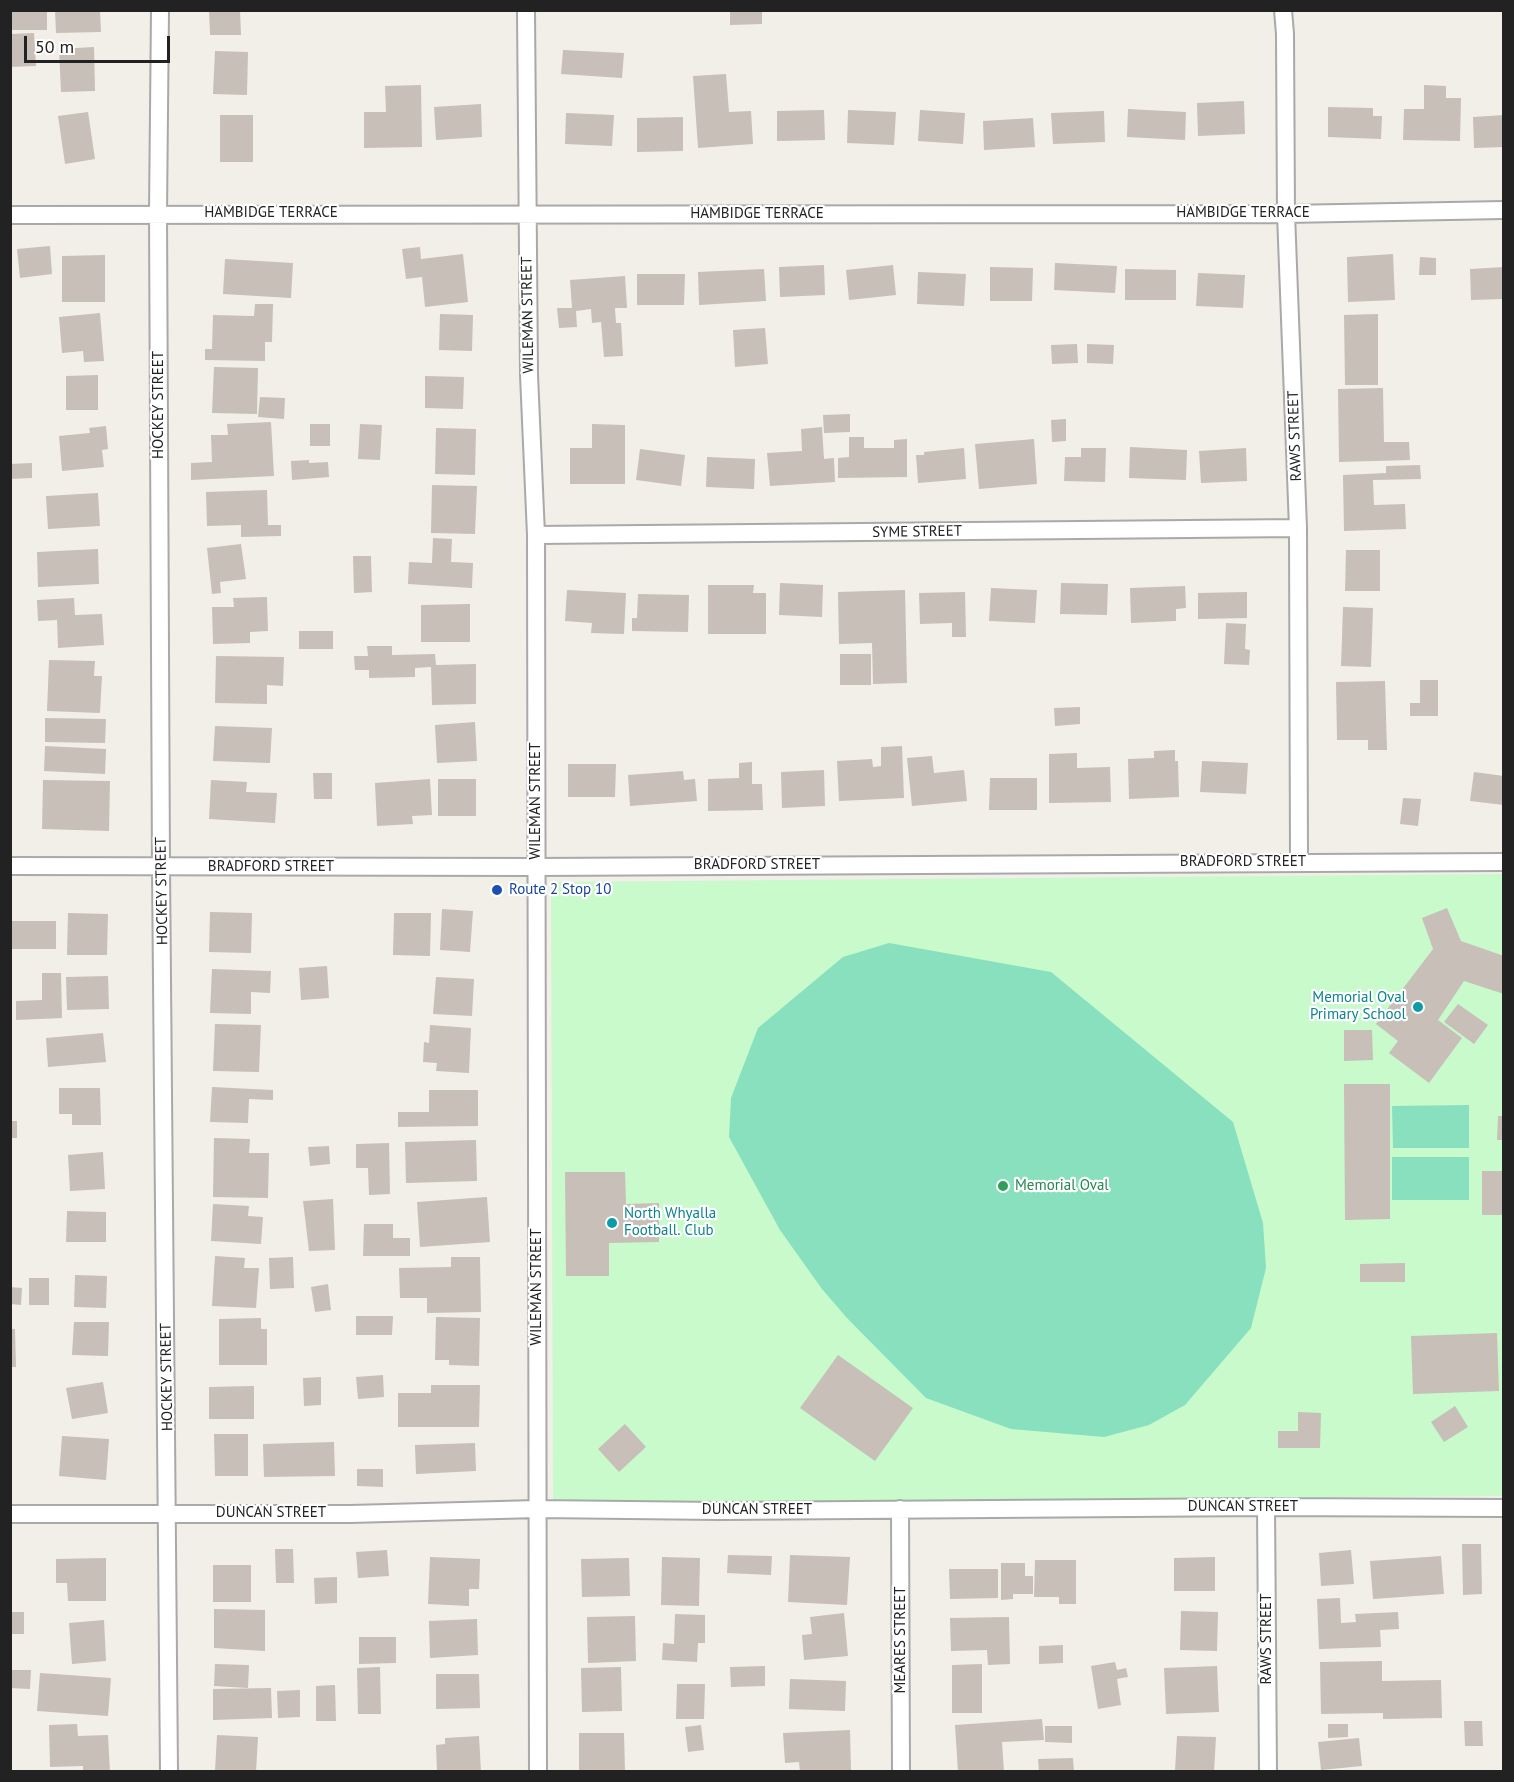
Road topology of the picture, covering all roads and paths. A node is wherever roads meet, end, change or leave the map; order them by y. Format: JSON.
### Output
{"nodes":[{"id":1,"x":160,"y":10,"type":"edge"},
{"id":2,"x":526,"y":10,"type":"edge"},
{"id":3,"x":1283,"y":10,"type":"edge"},
{"id":4,"x":1503,"y":210,"type":"edge"},
{"id":5,"x":158,"y":213,"type":"junction"},
{"id":6,"x":1286,"y":213,"type":"junction"},
{"id":7,"x":528,"y":214,"type":"junction"},
{"id":8,"x":10,"y":215,"type":"edge"},
{"id":9,"x":1298,"y":528,"type":"junction"},
{"id":10,"x":536,"y":535,"type":"junction"},
{"id":11,"x":1299,"y":861,"type":"junction"},
{"id":12,"x":1503,"y":862,"type":"edge"},
{"id":13,"x":10,"y":866,"type":"edge"},
{"id":14,"x":161,"y":867,"type":"junction"},
{"id":15,"x":537,"y":867,"type":"junction"},
{"id":16,"x":1266,"y":1507,"type":"junction"},
{"id":17,"x":1503,"y":1508,"type":"edge"},
{"id":18,"x":537,"y":1509,"type":"junction"},
{"id":19,"x":900,"y":1509,"type":"junction"},
{"id":20,"x":168,"y":1513,"type":"junction"},
{"id":21,"x":10,"y":1514,"type":"edge"},
{"id":22,"x":169,"y":1772,"type":"edge"},
{"id":23,"x":538,"y":1772,"type":"edge"},
{"id":24,"x":901,"y":1772,"type":"edge"},
{"id":25,"x":1268,"y":1772,"type":"edge"}],
"edges":[{"from":1,"to":5,"type":"street","name":"HOCKEY STREET"},
{"from":2,"to":7,"type":"street","name":"WILEMAN STREET"},
{"from":3,"to":6,"type":"street","name":"RAWS STREET"},
{"from":4,"to":6,"type":"street","name":"HAMBIDGE TERRACE"},
{"from":5,"to":7,"type":"street","name":"HAMBIDGE TERRACE"},
{"from":5,"to":8,"type":"street","name":"HAMBIDGE TERRACE"},
{"from":5,"to":14,"type":"street","name":"HOCKEY STREET"},
{"from":6,"to":7,"type":"street","name":"HAMBIDGE TERRACE"},
{"from":6,"to":9,"type":"street","name":"RAWS STREET"},
{"from":7,"to":10,"type":"street","name":"WILEMAN STREET"},
{"from":9,"to":10,"type":"street","name":"SYME STREET"},
{"from":9,"to":11,"type":"street","name":"RAWS STREET"},
{"from":10,"to":15,"type":"street","name":"WILEMAN STREET"},
{"from":11,"to":12,"type":"street","name":"BRADFORD STREET"},
{"from":11,"to":15,"type":"street","name":"BRADFORD STREET"},
{"from":13,"to":14,"type":"street","name":"BRADFORD STREET"},
{"from":14,"to":15,"type":"street","name":"BRADFORD STREET"},
{"from":14,"to":20,"type":"street","name":"HOCKEY STREET"},
{"from":15,"to":18,"type":"street","name":"WILEMAN STREET"},
{"from":16,"to":17,"type":"street","name":"DUNCAN STREET"},
{"from":16,"to":19,"type":"street","name":"DUNCAN STREET"},
{"from":16,"to":25,"type":"street","name":"RAWS STREET"},
{"from":18,"to":19,"type":"street","name":"DUNCAN STREET"},
{"from":18,"to":20,"type":"street","name":"DUNCAN STREET"},
{"from":18,"to":23,"type":"street","name":"WILEMAN STREET"},
{"from":19,"to":24,"type":"street","name":"MEARES STREET"},
{"from":20,"to":21,"type":"street","name":"DUNCAN STREET"},
{"from":20,"to":22,"type":"street","name":"HOCKEY STREET"}]}
